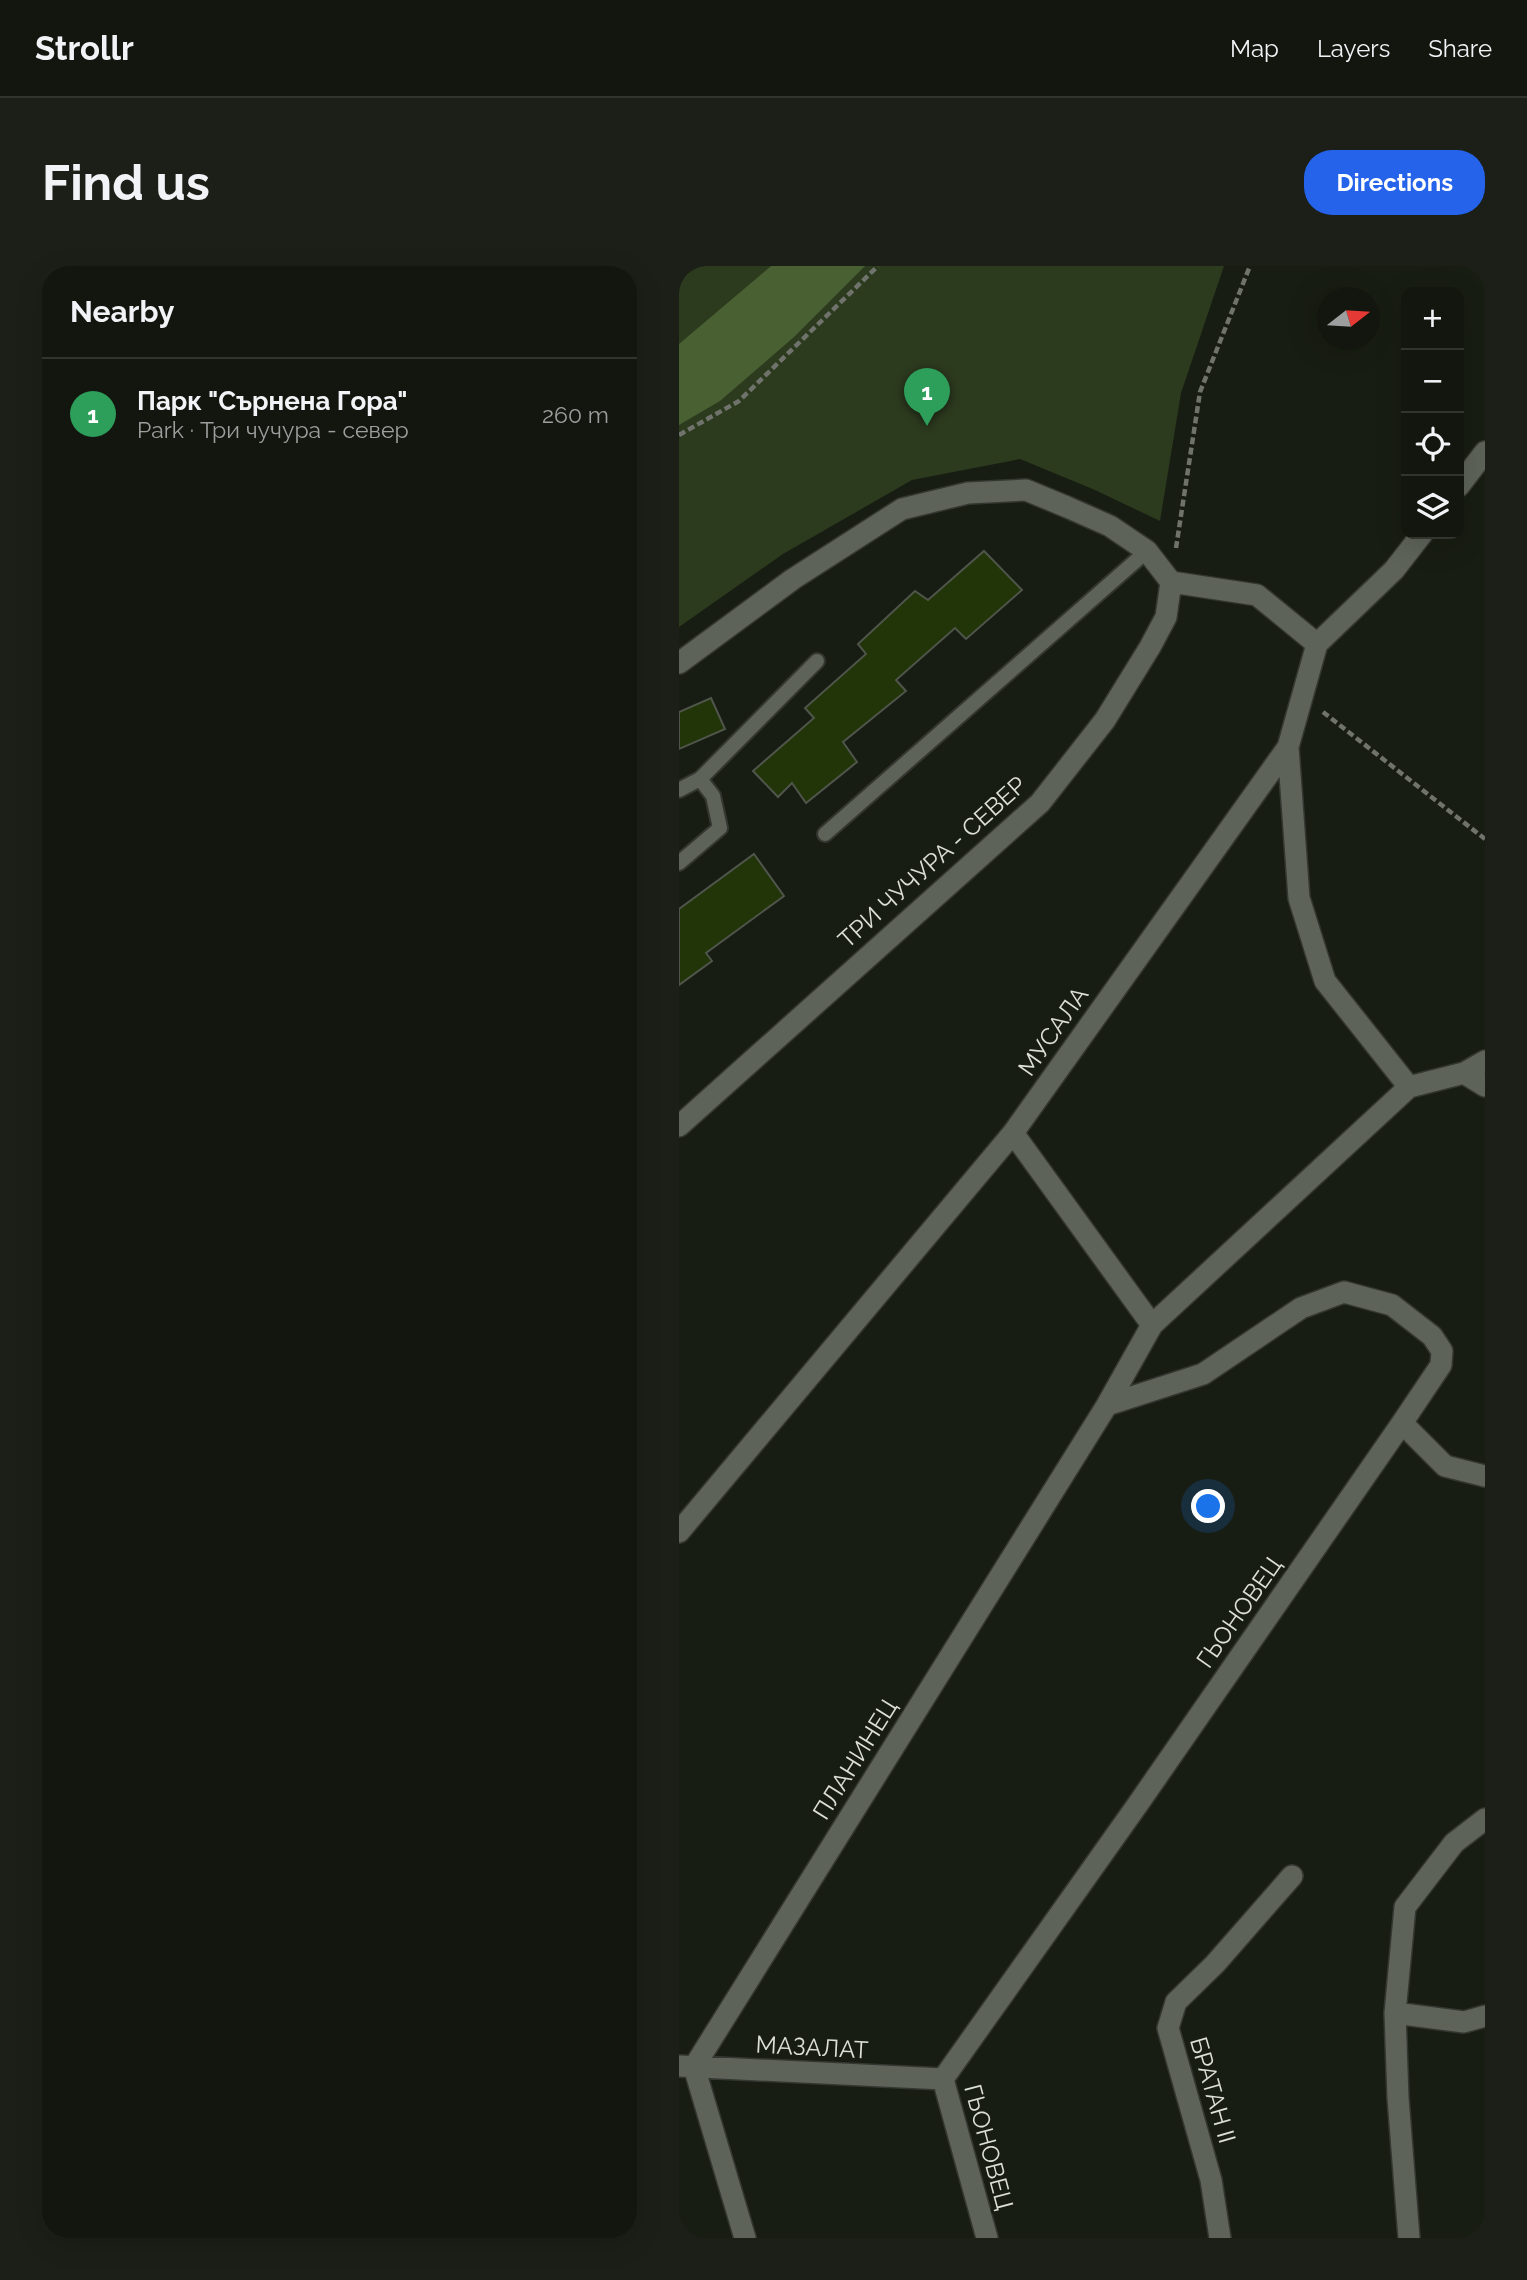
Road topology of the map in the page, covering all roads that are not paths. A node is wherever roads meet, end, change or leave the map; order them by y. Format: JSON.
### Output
{"nodes":[{"id":1,"x":1485,"y":452,"type":"edge"},
{"id":2,"x":1464,"y":479,"type":"edge"},
{"id":3,"x":1418,"y":539,"type":"edge"},
{"id":4,"x":1147,"y":551,"type":"junction"},
{"id":5,"x":1171,"y":582,"type":"junction"},
{"id":6,"x":1317,"y":644,"type":"junction"},
{"id":7,"x":817,"y":661,"type":"dead end"},
{"id":8,"x":679,"y":663,"type":"edge"},
{"id":9,"x":1288,"y":747,"type":"junction"},
{"id":10,"x":700,"y":779,"type":"junction"},
{"id":11,"x":679,"y":790,"type":"edge"},
{"id":12,"x":825,"y":834,"type":"dead end"},
{"id":13,"x":679,"y":863,"type":"edge"},
{"id":14,"x":1485,"y":1061,"type":"edge"},
{"id":15,"x":1464,"y":1073,"type":"junction"},
{"id":16,"x":1485,"y":1086,"type":"edge"},
{"id":17,"x":1409,"y":1087,"type":"junction"},
{"id":18,"x":679,"y":1126,"type":"edge"},
{"id":19,"x":1013,"y":1133,"type":"junction"},
{"id":20,"x":1152,"y":1325,"type":"junction"},
{"id":21,"x":1107,"y":1405,"type":"junction"},
{"id":22,"x":1402,"y":1423,"type":"junction"},
{"id":23,"x":1485,"y":1476,"type":"edge"},
{"id":24,"x":679,"y":1532,"type":"edge"},
{"id":25,"x":1485,"y":1819,"type":"edge"},
{"id":26,"x":1292,"y":1876,"type":"dead end"},
{"id":27,"x":1395,"y":2012,"type":"junction"},
{"id":28,"x":1485,"y":2016,"type":"edge"},
{"id":29,"x":687,"y":2066,"type":"edge"},
{"id":30,"x":943,"y":2079,"type":"junction"},
{"id":31,"x":745,"y":2238,"type":"edge"},
{"id":32,"x":987,"y":2238,"type":"edge"},
{"id":33,"x":1220,"y":2238,"type":"edge"},
{"id":34,"x":1409,"y":2238,"type":"edge"}],
"edges":[{"from":1,"to":2,"type":"street"},
{"from":3,"to":6,"type":"street","name":"МУСАЛА"},
{"from":4,"to":5,"type":"street"},
{"from":4,"to":8,"type":"street"},
{"from":4,"to":12,"type":"lane"},
{"from":5,"to":6,"type":"street"},
{"from":5,"to":18,"type":"street","name":"ТРИ ЧУЧУРА - СЕВЕР"},
{"from":6,"to":9,"type":"street","name":"МУСАЛА"},
{"from":7,"to":10,"type":"lane"},
{"from":9,"to":17,"type":"street"},
{"from":9,"to":19,"type":"street","name":"МУСАЛА"},
{"from":10,"to":11,"type":"lane"},
{"from":10,"to":13,"type":"lane"},
{"from":14,"to":15,"type":"street"},
{"from":15,"to":16,"type":"street"},
{"from":15,"to":17,"type":"street"},
{"from":17,"to":20,"type":"street","name":"ПЛАНИНЕЦ"},
{"from":19,"to":20,"type":"street"},
{"from":19,"to":24,"type":"street","name":"МУСАЛА"},
{"from":20,"to":21,"type":"street","name":"ПЛАНИНЕЦ"},
{"from":21,"to":22,"type":"street","name":"ГЬОНОВЕЦ"},
{"from":21,"to":29,"type":"street","name":"ПЛАНИНЕЦ"},
{"from":22,"to":23,"type":"street"},
{"from":22,"to":30,"type":"street","name":"ГЬОНОВЕЦ"},
{"from":25,"to":27,"type":"street"},
{"from":26,"to":33,"type":"street","name":"БРАТАН ІІ"},
{"from":27,"to":28,"type":"street"},
{"from":27,"to":34,"type":"street"},
{"from":29,"to":30,"type":"street","name":"МАЗАЛАТ"},
{"from":29,"to":31,"type":"street"},
{"from":30,"to":32,"type":"street","name":"ГЬОНОВЕЦ"}]}
